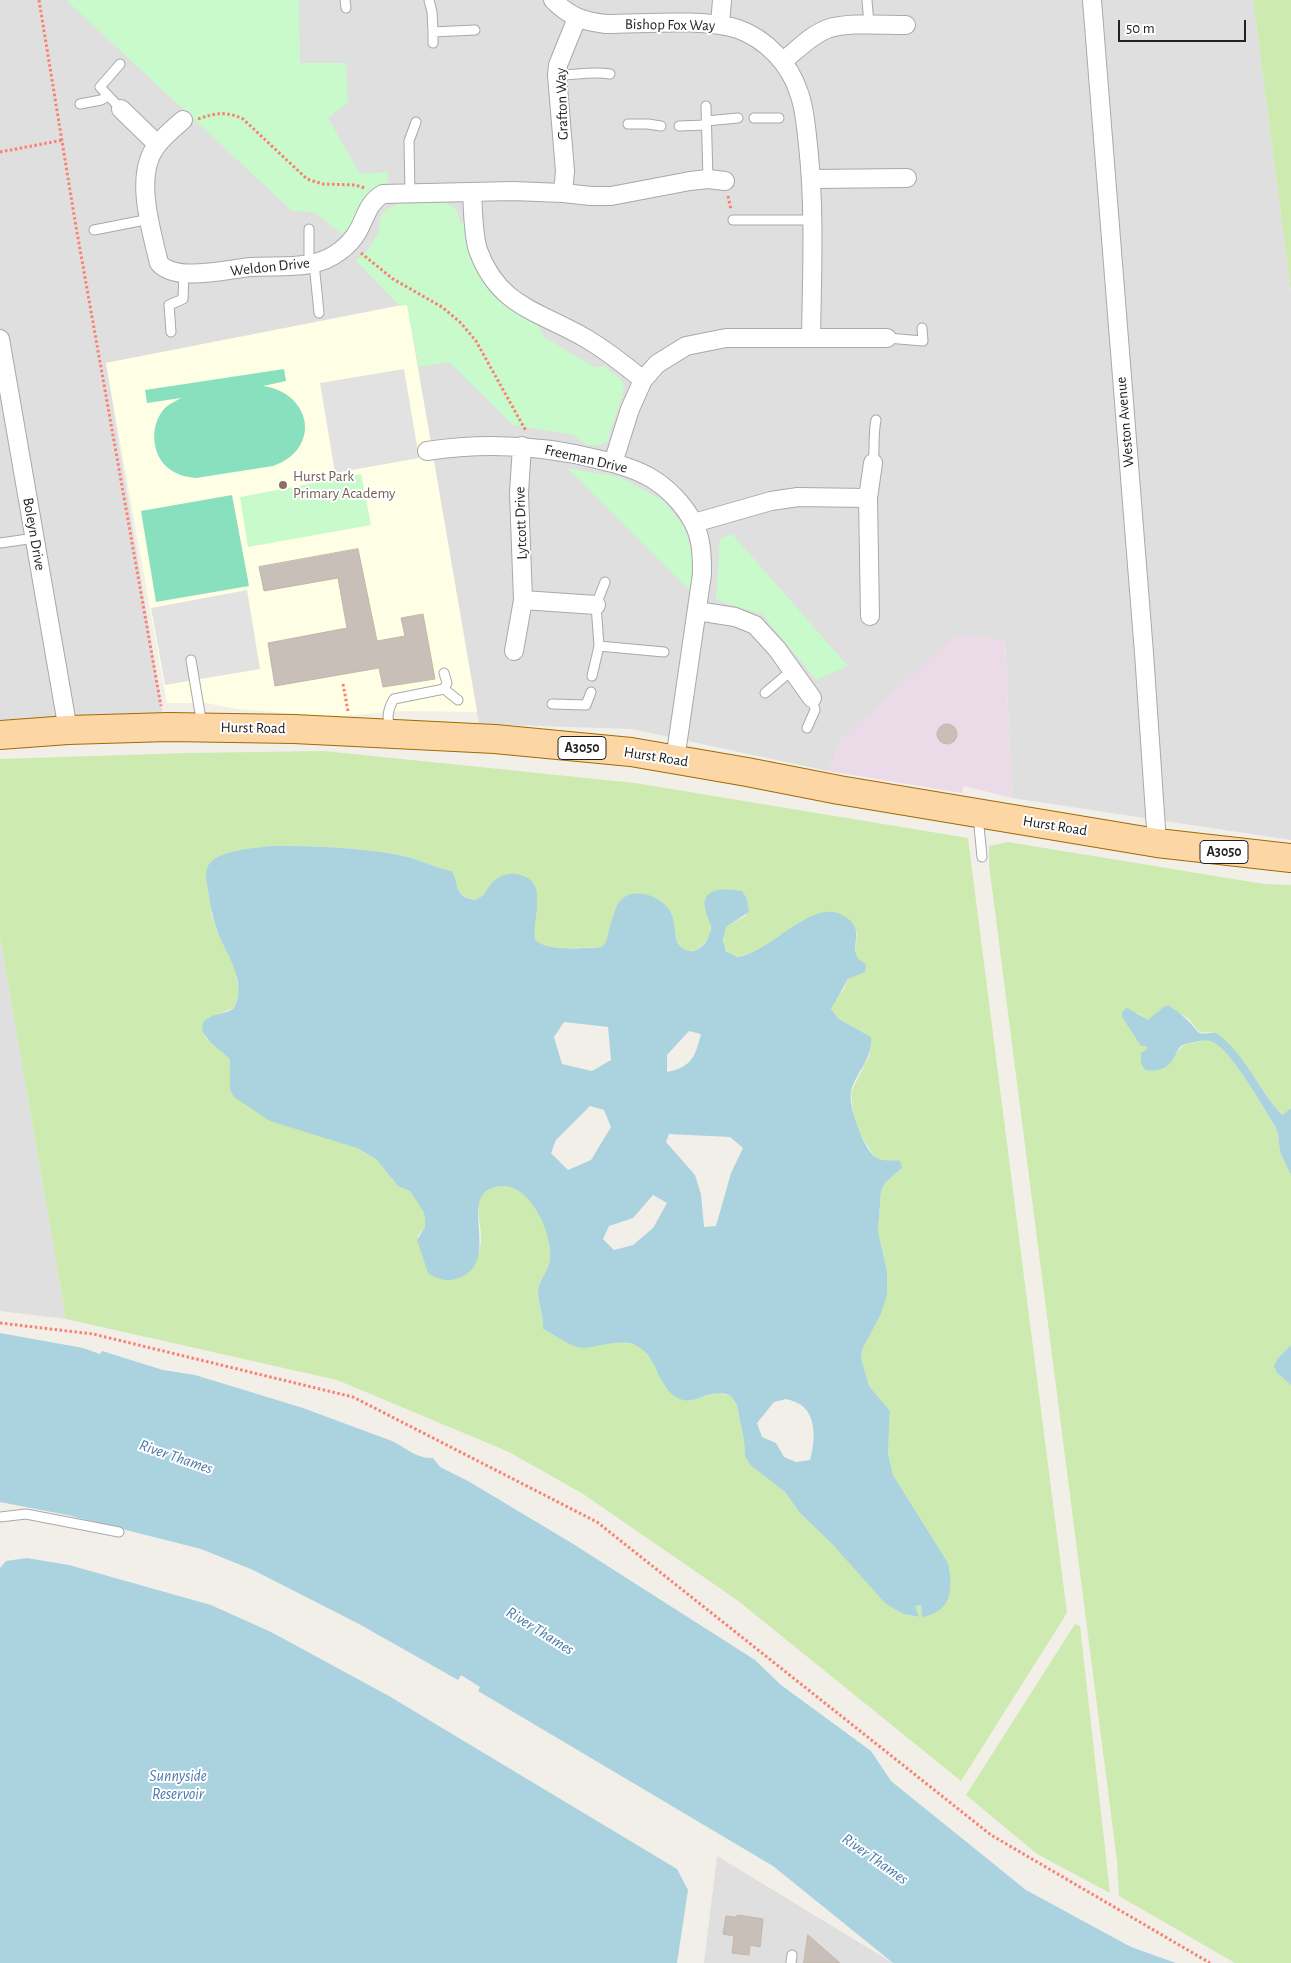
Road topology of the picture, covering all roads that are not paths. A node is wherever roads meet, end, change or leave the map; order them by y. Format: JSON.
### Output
{"nodes":[{"id":1,"x":429,"y":0,"type":"edge"},
{"id":2,"x":553,"y":0,"type":"edge"},
{"id":3,"x":722,"y":0,"type":"edge"},
{"id":4,"x":867,"y":0,"type":"edge"},
{"id":5,"x":1092,"y":0,"type":"edge"},
{"id":6,"x":577,"y":18,"type":"junction"},
{"id":7,"x":720,"y":25,"type":"junction"},
{"id":8,"x":906,"y":25,"type":"dead end"},
{"id":9,"x":869,"y":26,"type":"junction"},
{"id":10,"x":475,"y":30,"type":"dead end"},
{"id":11,"x":433,"y":32,"type":"junction"},
{"id":12,"x":433,"y":43,"type":"dead end"},
{"id":13,"x":782,"y":62,"type":"junction"},
{"id":14,"x":120,"y":64,"type":"dead end"},
{"id":15,"x":610,"y":74,"type":"dead end"},
{"id":16,"x":557,"y":75,"type":"junction"},
{"id":17,"x":108,"y":96,"type":"junction"},
{"id":18,"x":80,"y":104,"type":"dead end"},
{"id":19,"x":706,"y":106,"type":"dead end"},
{"id":20,"x":120,"y":109,"type":"joint"},
{"id":21,"x":738,"y":118,"type":"dead end"},
{"id":22,"x":754,"y":118,"type":"dead end"},
{"id":23,"x":779,"y":118,"type":"dead end"},
{"id":24,"x":183,"y":120,"type":"road end"},
{"id":25,"x":416,"y":122,"type":"dead end"},
{"id":26,"x":706,"y":123,"type":"junction"},
{"id":27,"x":628,"y":124,"type":"dead end"},
{"id":28,"x":660,"y":126,"type":"dead end"},
{"id":29,"x":679,"y":126,"type":"dead end"},
{"id":30,"x":157,"y":144,"type":"junction"},
{"id":31,"x":907,"y":178,"type":"dead end"},
{"id":32,"x":812,"y":179,"type":"junction"},
{"id":33,"x":716,"y":180,"type":"joint"},
{"id":34,"x":472,"y":192,"type":"junction"},
{"id":35,"x":410,"y":193,"type":"junction"},
{"id":36,"x":563,"y":193,"type":"junction"},
{"id":37,"x":150,"y":219,"type":"junction"},
{"id":38,"x":733,"y":220,"type":"road end"},
{"id":39,"x":812,"y":220,"type":"junction"},
{"id":40,"x":309,"y":229,"type":"dead end"},
{"id":41,"x":94,"y":230,"type":"dead end"},
{"id":42,"x":312,"y":264,"type":"junction"},
{"id":43,"x":184,"y":273,"type":"junction"},
{"id":44,"x":319,"y":313,"type":"dead end"},
{"id":45,"x":922,"y":328,"type":"dead end"},
{"id":46,"x":171,"y":332,"type":"dead end"},
{"id":47,"x":811,"y":338,"type":"junction"},
{"id":48,"x":886,"y":338,"type":"joint"},
{"id":49,"x":0,"y":339,"type":"edge"},
{"id":50,"x":643,"y":380,"type":"junction"},
{"id":51,"x":876,"y":420,"type":"dead end"},
{"id":52,"x":527,"y":447,"type":"junction"},
{"id":53,"x":427,"y":451,"type":"dead end"},
{"id":54,"x":613,"y":463,"type":"junction"},
{"id":55,"x":874,"y":463,"type":"joint"},
{"id":56,"x":868,"y":498,"type":"junction"},
{"id":57,"x":694,"y":523,"type":"junction"},
{"id":58,"x":35,"y":538,"type":"junction"},
{"id":59,"x":0,"y":543,"type":"edge"},
{"id":60,"x":605,"y":582,"type":"dead end"},
{"id":61,"x":524,"y":600,"type":"junction"},
{"id":62,"x":596,"y":605,"type":"junction"},
{"id":63,"x":697,"y":611,"type":"junction"},
{"id":64,"x":870,"y":616,"type":"dead end"},
{"id":65,"x":599,"y":646,"type":"junction"},
{"id":66,"x":514,"y":651,"type":"dead end"},
{"id":67,"x":664,"y":652,"type":"dead end"},
{"id":68,"x":191,"y":660,"type":"dead end"},
{"id":69,"x":791,"y":671,"type":"junction"},
{"id":70,"x":444,"y":673,"type":"dead end"},
{"id":71,"x":592,"y":676,"type":"dead end"},
{"id":72,"x":444,"y":689,"type":"junction"},
{"id":73,"x":591,"y":692,"type":"dead end"},
{"id":74,"x":765,"y":693,"type":"dead end"},
{"id":75,"x":812,"y":698,"type":"joint"},
{"id":76,"x":458,"y":700,"type":"dead end"},
{"id":77,"x":552,"y":704,"type":"dead end"},
{"id":78,"x":203,"y":727,"type":"junction"},
{"id":79,"x":807,"y":728,"type":"dead end"},
{"id":80,"x":68,"y":730,"type":"junction"},
{"id":81,"x":391,"y":734,"type":"junction"},
{"id":82,"x":0,"y":735,"type":"edge"},
{"id":83,"x":675,"y":760,"type":"junction"},
{"id":84,"x":978,"y":813,"type":"junction"},
{"id":85,"x":1156,"y":843,"type":"junction"},
{"id":86,"x":982,"y":857,"type":"dead end"},
{"id":87,"x":1291,"y":858,"type":"edge"},
{"id":88,"x":0,"y":1517,"type":"edge"},
{"id":89,"x":119,"y":1532,"type":"dead end"}],
"edges":[{"from":1,"to":11,"type":"lane"},
{"from":2,"to":6,"type":"street","name":"Bishop Fox Way"},
{"from":3,"to":7,"type":"street"},
{"from":4,"to":9,"type":"lane"},
{"from":5,"to":85,"type":"street","name":"Weston Avenue"},
{"from":6,"to":7,"type":"street","name":"Bishop Fox Way"},
{"from":6,"to":16,"type":"street","name":"Grafton Way"},
{"from":7,"to":13,"type":"street","name":"Bishop Fox Way"},
{"from":8,"to":9,"type":"street"},
{"from":9,"to":13,"type":"street"},
{"from":10,"to":11,"type":"lane"},
{"from":11,"to":12,"type":"lane"},
{"from":13,"to":32,"type":"street","name":"Bishop Fox Way"},
{"from":14,"to":17,"type":"lane"},
{"from":15,"to":16,"type":"lane"},
{"from":16,"to":36,"type":"street","name":"Grafton Way"},
{"from":17,"to":18,"type":"lane"},
{"from":17,"to":20,"type":"lane"},
{"from":19,"to":26,"type":"lane"},
{"from":20,"to":30,"type":"street"},
{"from":21,"to":26,"type":"lane"},
{"from":22,"to":23,"type":"lane"},
{"from":24,"to":30,"type":"street","name":"Weldon Drive"},
{"from":25,"to":35,"type":"lane"},
{"from":26,"to":29,"type":"lane"},
{"from":26,"to":33,"type":"lane"},
{"from":27,"to":28,"type":"lane"},
{"from":30,"to":37,"type":"street","name":"Weldon Drive"},
{"from":31,"to":32,"type":"street"},
{"from":32,"to":39,"type":"street","name":"Bishop Fox Way"},
{"from":33,"to":36,"type":"street"},
{"from":34,"to":35,"type":"street"},
{"from":34,"to":36,"type":"street"},
{"from":34,"to":50,"type":"street"},
{"from":35,"to":42,"type":"street","name":"Weldon Drive"},
{"from":37,"to":41,"type":"lane"},
{"from":37,"to":43,"type":"street","name":"Weldon Drive"},
{"from":38,"to":39,"type":"lane"},
{"from":39,"to":47,"type":"street","name":"Bishop Fox Way"},
{"from":40,"to":42,"type":"lane"},
{"from":42,"to":43,"type":"street","name":"Weldon Drive"},
{"from":42,"to":44,"type":"lane"},
{"from":43,"to":46,"type":"lane"},
{"from":45,"to":48,"type":"lane"},
{"from":47,"to":48,"type":"street"},
{"from":47,"to":50,"type":"street"},
{"from":49,"to":58,"type":"street","name":"Boleyn Drive"},
{"from":50,"to":54,"type":"street"},
{"from":51,"to":55,"type":"lane"},
{"from":52,"to":53,"type":"street","name":"Freeman Drive"},
{"from":52,"to":54,"type":"street","name":"Freeman Drive"},
{"from":52,"to":61,"type":"street","name":"Lytcott Drive"},
{"from":54,"to":57,"type":"street","name":"Freeman Drive"},
{"from":55,"to":56,"type":"street"},
{"from":56,"to":57,"type":"street"},
{"from":56,"to":64,"type":"street"},
{"from":57,"to":63,"type":"street","name":"Freeman Drive"},
{"from":58,"to":59,"type":"lane"},
{"from":58,"to":80,"type":"street","name":"Boleyn Drive"},
{"from":60,"to":62,"type":"lane"},
{"from":61,"to":62,"type":"street"},
{"from":61,"to":66,"type":"street","name":"Lytcott Drive"},
{"from":62,"to":65,"type":"lane"},
{"from":63,"to":69,"type":"street"},
{"from":63,"to":83,"type":"street","name":"Freeman Drive"},
{"from":65,"to":67,"type":"lane"},
{"from":65,"to":71,"type":"lane"},
{"from":68,"to":78,"type":"lane"},
{"from":69,"to":74,"type":"lane"},
{"from":69,"to":75,"type":"street"},
{"from":70,"to":72,"type":"lane"},
{"from":72,"to":76,"type":"lane"},
{"from":72,"to":81,"type":"lane"},
{"from":73,"to":77,"type":"lane"},
{"from":75,"to":79,"type":"lane"},
{"from":78,"to":80,"type":"main road","name":"Hurst Road","number":"A3050"},
{"from":78,"to":81,"type":"main road","name":"Hurst Road","number":"A3050"},
{"from":80,"to":82,"type":"main road","name":"Hurst Road","number":"A3050"},
{"from":81,"to":83,"type":"main road","name":"Hurst Road","number":"A3050"},
{"from":83,"to":84,"type":"main road","name":"Hurst Road","number":"A3050"},
{"from":84,"to":85,"type":"main road","name":"Hurst Road","number":"A3050"},
{"from":84,"to":86,"type":"lane"},
{"from":85,"to":87,"type":"main road","number":"A3050"},
{"from":88,"to":89,"type":"lane"}]}
